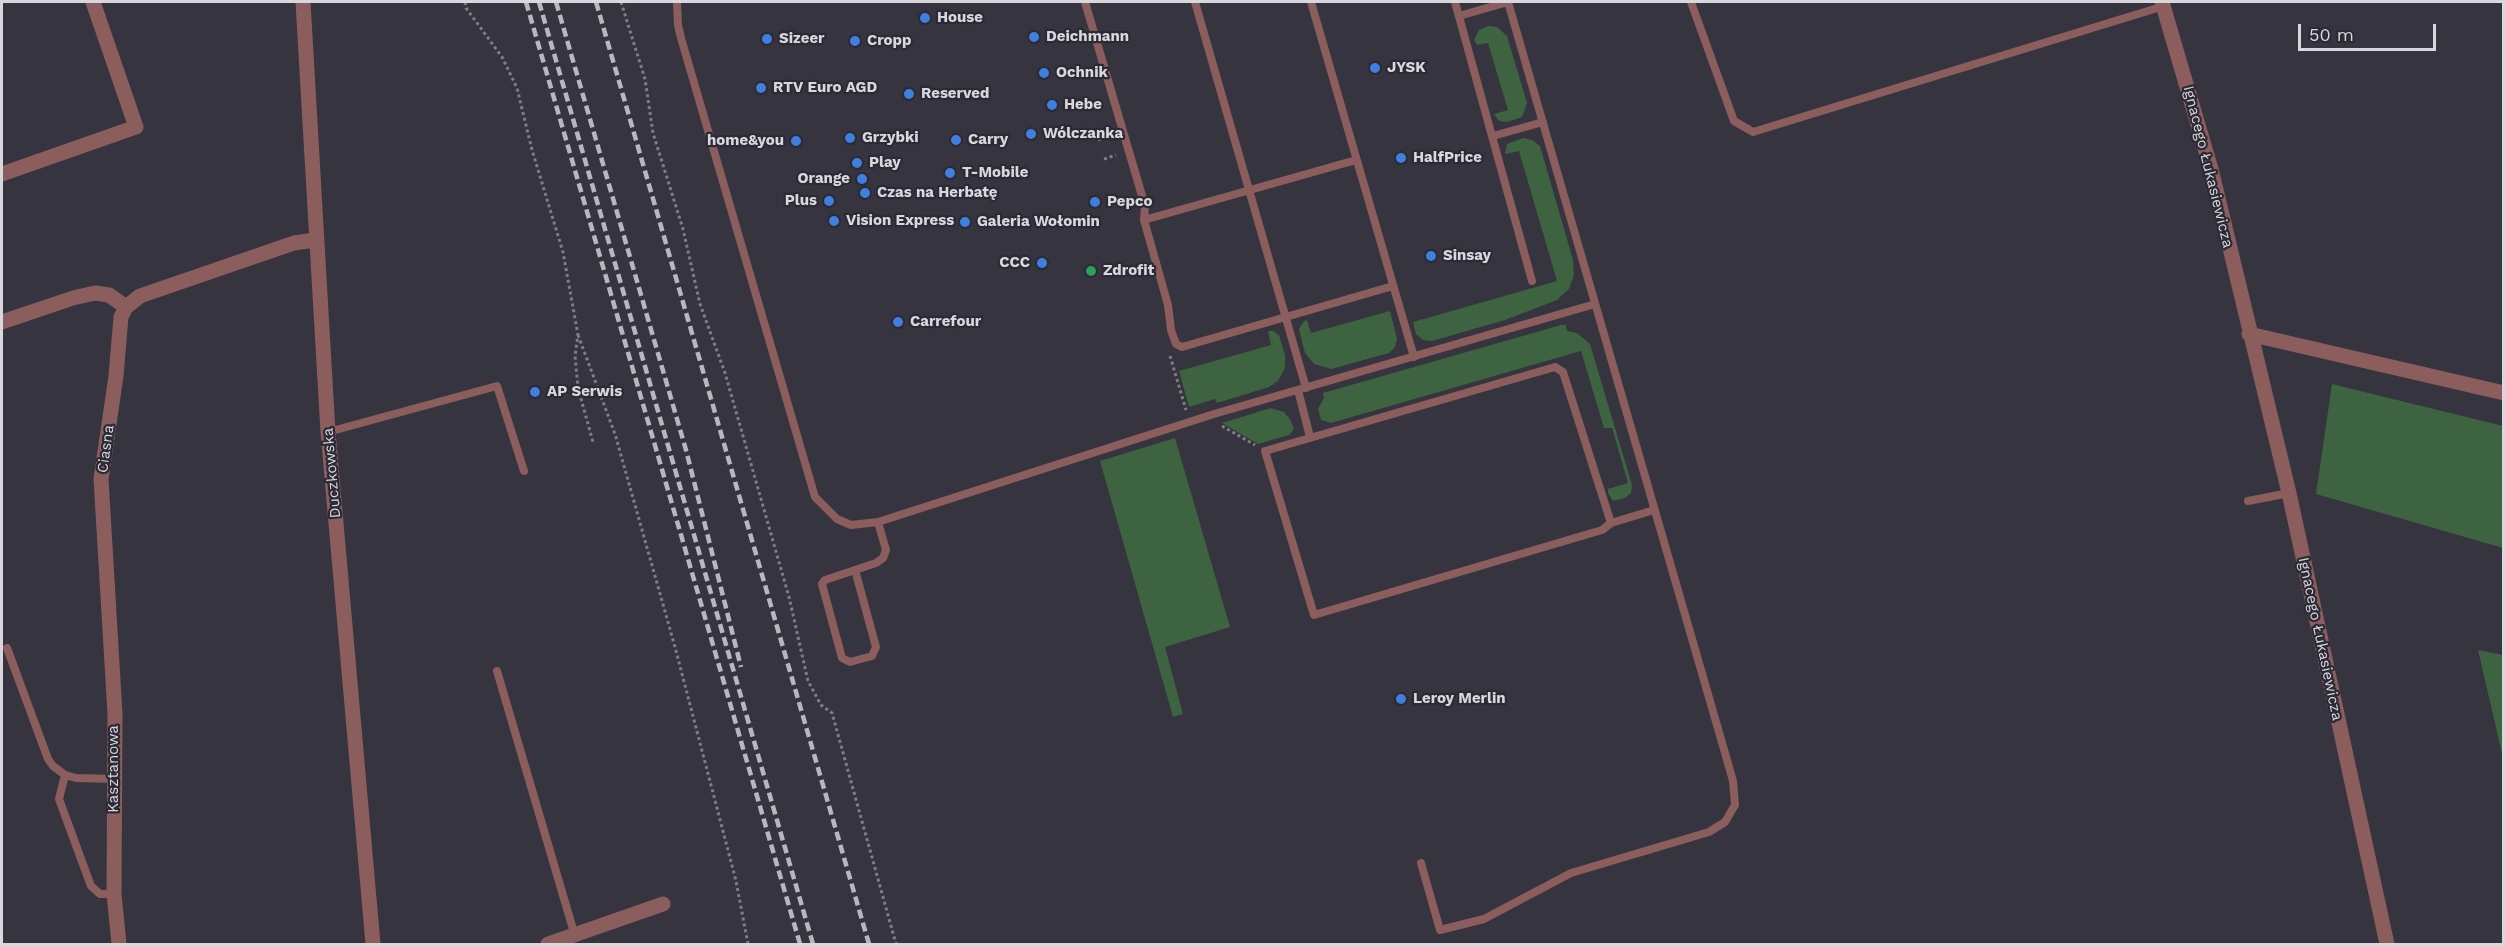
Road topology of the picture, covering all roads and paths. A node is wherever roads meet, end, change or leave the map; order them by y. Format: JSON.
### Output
{"nodes":[{"id":1,"x":93,"y":2,"type":"edge"},
{"id":2,"x":303,"y":2,"type":"edge"},
{"id":3,"x":465,"y":2,"type":"edge"},
{"id":4,"x":621,"y":2,"type":"edge"},
{"id":5,"x":677,"y":2,"type":"edge"},
{"id":6,"x":1086,"y":2,"type":"edge"},
{"id":7,"x":1195,"y":2,"type":"edge"},
{"id":8,"x":1311,"y":2,"type":"edge"},
{"id":9,"x":1455,"y":2,"type":"edge"},
{"id":10,"x":1508,"y":2,"type":"edge"},
{"id":11,"x":1691,"y":2,"type":"edge"},
{"id":12,"x":2163,"y":4,"type":"edge"},
{"id":13,"x":1459,"y":16,"type":"junction"},
{"id":14,"x":1543,"y":122,"type":"junction"},
{"id":15,"x":1112,"y":136,"type":"dead end"},
{"id":16,"x":1493,"y":136,"type":"junction"},
{"id":17,"x":1098,"y":140,"type":"dead end"},
{"id":18,"x":1117,"y":155,"type":"dead end"},
{"id":19,"x":1104,"y":159,"type":"dead end"},
{"id":20,"x":1356,"y":160,"type":"junction"},
{"id":21,"x":2,"y":174,"type":"edge"},
{"id":22,"x":1248,"y":190,"type":"junction"},
{"id":23,"x":1144,"y":220,"type":"junction"},
{"id":24,"x":315,"y":240,"type":"junction"},
{"id":25,"x":1532,"y":281,"type":"dead end"},
{"id":26,"x":1393,"y":286,"type":"junction"},
{"id":27,"x":1595,"y":304,"type":"junction"},
{"id":28,"x":126,"y":307,"type":"junction"},
{"id":29,"x":1284,"y":317,"type":"junction"},
{"id":30,"x":2,"y":322,"type":"edge"},
{"id":31,"x":2249,"y":334,"type":"junction"},
{"id":32,"x":578,"y":335,"type":"junction"},
{"id":33,"x":1414,"y":357,"type":"junction"},
{"id":34,"x":1302,"y":389,"type":"junction"},
{"id":35,"x":2504,"y":393,"type":"edge"},
{"id":36,"x":1218,"y":424,"type":"dead end"},
{"id":37,"x":328,"y":432,"type":"junction"},
{"id":38,"x":1310,"y":437,"type":"junction"},
{"id":39,"x":593,"y":441,"type":"dead end"},
{"id":40,"x":1265,"y":451,"type":"junction"},
{"id":41,"x":524,"y":471,"type":"dead end"},
{"id":42,"x":2289,"y":493,"type":"junction"},
{"id":43,"x":2247,"y":501,"type":"dead end"},
{"id":44,"x":1654,"y":510,"type":"junction"},
{"id":45,"x":878,"y":522,"type":"junction"},
{"id":46,"x":1611,"y":523,"type":"junction"},
{"id":47,"x":855,"y":570,"type":"junction"},
{"id":48,"x":110,"y":592,"type":"joint"},
{"id":49,"x":7,"y":648,"type":"dead end"},
{"id":50,"x":497,"y":671,"type":"dead end"},
{"id":51,"x":65,"y":775,"type":"junction"},
{"id":52,"x":115,"y":779,"type":"junction"},
{"id":53,"x":1421,"y":863,"type":"dead end"},
{"id":54,"x":114,"y":894,"type":"junction"},
{"id":55,"x":663,"y":904,"type":"dead end"},
{"id":56,"x":575,"y":936,"type":"junction"},
{"id":57,"x":119,"y":945,"type":"edge"},
{"id":58,"x":373,"y":945,"type":"edge"},
{"id":59,"x":548,"y":945,"type":"edge"},
{"id":60,"x":748,"y":945,"type":"edge"},
{"id":61,"x":896,"y":945,"type":"edge"},
{"id":62,"x":2386,"y":945,"type":"edge"}],
"edges":[{"from":1,"to":21,"type":"street"},
{"from":2,"to":24,"type":"street","name":"Duczkowska"},
{"from":3,"to":32,"type":"path"},
{"from":4,"to":61,"type":"path"},
{"from":5,"to":45,"type":"lane"},
{"from":6,"to":23,"type":"lane"},
{"from":7,"to":22,"type":"lane"},
{"from":8,"to":20,"type":"lane"},
{"from":9,"to":13,"type":"lane"},
{"from":10,"to":13,"type":"lane"},
{"from":10,"to":14,"type":"lane"},
{"from":11,"to":12,"type":"lane"},
{"from":12,"to":31,"type":"street","name":"Ignacego Łukasiewicza"},
{"from":13,"to":16,"type":"lane"},
{"from":14,"to":16,"type":"lane"},
{"from":14,"to":27,"type":"lane"},
{"from":15,"to":17,"type":"path"},
{"from":16,"to":25,"type":"lane"},
{"from":18,"to":19,"type":"path"},
{"from":20,"to":22,"type":"lane"},
{"from":20,"to":26,"type":"lane"},
{"from":22,"to":23,"type":"lane"},
{"from":22,"to":29,"type":"lane"},
{"from":23,"to":29,"type":"lane"},
{"from":24,"to":28,"type":"street"},
{"from":24,"to":37,"type":"street","name":"Duczkowska"},
{"from":26,"to":29,"type":"lane"},
{"from":26,"to":33,"type":"lane"},
{"from":27,"to":33,"type":"lane"},
{"from":27,"to":44,"type":"lane"},
{"from":28,"to":30,"type":"street"},
{"from":28,"to":48,"type":"street","name":"Ciasna"},
{"from":29,"to":34,"type":"lane"},
{"from":31,"to":35,"type":"street"},
{"from":31,"to":42,"type":"street","name":"Ignacego Łukasiewicza"},
{"from":32,"to":39,"type":"path"},
{"from":32,"to":60,"type":"path"},
{"from":33,"to":34,"type":"lane"},
{"from":34,"to":38,"type":"lane"},
{"from":34,"to":45,"type":"lane"},
{"from":36,"to":40,"type":"path"},
{"from":37,"to":41,"type":"lane"},
{"from":37,"to":58,"type":"street","name":"Duczkowska"},
{"from":38,"to":40,"type":"lane"},
{"from":38,"to":46,"type":"lane"},
{"from":40,"to":46,"type":"lane"},
{"from":42,"to":43,"type":"lane"},
{"from":42,"to":62,"type":"street","name":"Ignacego Łukasiewicza"},
{"from":44,"to":46,"type":"lane"},
{"from":44,"to":53,"type":"lane"},
{"from":45,"to":47,"type":"lane"},
{"from":47,"to":47,"type":"lane"},
{"from":48,"to":52,"type":"street","name":"Kasztanowa"},
{"from":49,"to":51,"type":"lane"},
{"from":50,"to":56,"type":"lane"},
{"from":51,"to":52,"type":"lane"},
{"from":51,"to":54,"type":"lane"},
{"from":52,"to":54,"type":"street","name":"Kasztanowa"},
{"from":54,"to":57,"type":"street","name":"Kasztanowa"},
{"from":55,"to":56,"type":"street"},
{"from":56,"to":59,"type":"street"}]}
